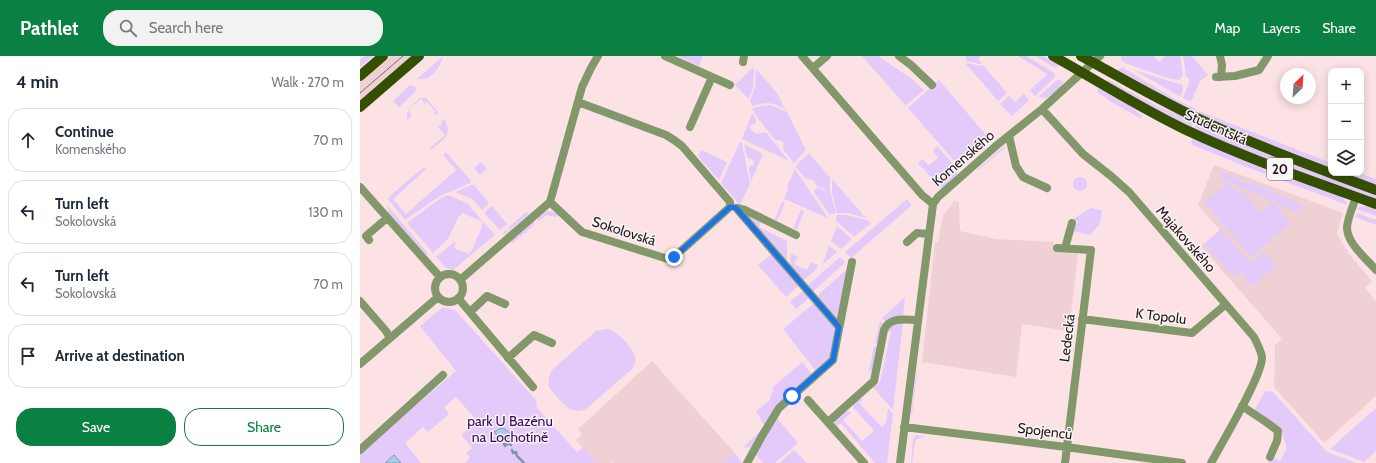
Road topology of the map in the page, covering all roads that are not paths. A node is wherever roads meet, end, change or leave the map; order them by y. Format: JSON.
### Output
{"nodes":[{"id":1,"x":383,"y":56,"type":"edge"},
{"id":2,"x":419,"y":56,"type":"edge"},
{"id":3,"x":598,"y":56,"type":"edge"},
{"id":4,"x":666,"y":56,"type":"edge"},
{"id":5,"x":802,"y":56,"type":"edge"},
{"id":6,"x":827,"y":56,"type":"edge"},
{"id":7,"x":899,"y":56,"type":"edge"},
{"id":8,"x":1054,"y":56,"type":"edge"},
{"id":9,"x":1081,"y":56,"type":"edge"},
{"id":10,"x":1220,"y":56,"type":"edge"},
{"id":11,"x":1268,"y":56,"type":"edge"},
{"id":12,"x":1096,"y":59,"type":"edge"},
{"id":13,"x":813,"y":68,"type":"junction"},
{"id":14,"x":1082,"y":73,"type":"junction"},
{"id":15,"x":360,"y":76,"type":"edge"},
{"id":16,"x":712,"y":77,"type":"junction"},
{"id":17,"x":730,"y":85,"type":"dead end"},
{"id":18,"x":932,"y":85,"type":"dead end"},
{"id":19,"x":578,"y":102,"type":"junction"},
{"id":20,"x":360,"y":107,"type":"edge"},
{"id":21,"x":1042,"y":109,"type":"junction"},
{"id":22,"x":690,"y":127,"type":"dead end"},
{"id":23,"x":1008,"y":136,"type":"junction"},
{"id":24,"x":360,"y":186,"type":"edge"},
{"id":25,"x":1047,"y":188,"type":"dead end"},
{"id":26,"x":1376,"y":190,"type":"edge"},
{"id":27,"x":1356,"y":197,"type":"junction"},
{"id":28,"x":550,"y":202,"type":"junction"},
{"id":29,"x":933,"y":204,"type":"junction"},
{"id":30,"x":1376,"y":204,"type":"edge"},
{"id":31,"x":733,"y":208,"type":"junction"},
{"id":32,"x":387,"y":218,"type":"junction"},
{"id":33,"x":1072,"y":223,"type":"dead end"},
{"id":34,"x":929,"y":234,"type":"junction"},
{"id":35,"x":796,"y":235,"type":"dead end"},
{"id":36,"x":365,"y":239,"type":"edge"},
{"id":37,"x":907,"y":242,"type":"dead end"},
{"id":38,"x":852,"y":262,"type":"dead end"},
{"id":39,"x":1376,"y":270,"type":"edge"},
{"id":40,"x":440,"y":277,"type":"junction"},
{"id":41,"x":460,"y":280,"type":"junction"},
{"id":42,"x":438,"y":297,"type":"junction"},
{"id":43,"x":458,"y":298,"type":"junction"},
{"id":44,"x":360,"y":301,"type":"edge"},
{"id":45,"x":505,"y":304,"type":"dead end"},
{"id":46,"x":1225,"y":305,"type":"junction"},
{"id":47,"x":470,"y":312,"type":"junction"},
{"id":48,"x":1082,"y":319,"type":"junction"},
{"id":49,"x":918,"y":320,"type":"junction"},
{"id":50,"x":839,"y":327,"type":"junction"},
{"id":51,"x":390,"y":338,"type":"junction"},
{"id":52,"x":552,"y":343,"type":"dead end"},
{"id":53,"x":508,"y":358,"type":"junction"},
{"id":54,"x":360,"y":364,"type":"edge"},
{"id":55,"x":443,"y":376,"type":"dead end"},
{"id":56,"x":532,"y":386,"type":"dead end"},
{"id":57,"x":808,"y":400,"type":"dead end"},
{"id":58,"x":1242,"y":406,"type":"junction"},
{"id":59,"x":828,"y":422,"type":"junction"},
{"id":60,"x":904,"y":427,"type":"junction"},
{"id":61,"x":1066,"y":447,"type":"junction"},
{"id":62,"x":360,"y":450,"type":"edge"},
{"id":63,"x":1270,"y":457,"type":"dead end"},
{"id":64,"x":748,"y":461,"type":"edge"},
{"id":65,"x":757,"y":463,"type":"edge"},
{"id":66,"x":864,"y":463,"type":"edge"},
{"id":67,"x":900,"y":463,"type":"edge"},
{"id":68,"x":1065,"y":463,"type":"edge"},
{"id":69,"x":1182,"y":463,"type":"edge"},
{"id":70,"x":1211,"y":463,"type":"edge"}],
"edges":[{"from":1,"to":15,"type":"main road"},
{"from":2,"to":20,"type":"main road"},
{"from":3,"to":19,"type":"street"},
{"from":4,"to":16,"type":"street"},
{"from":5,"to":13,"type":"street"},
{"from":6,"to":13,"type":"street"},
{"from":7,"to":18,"type":"street"},
{"from":8,"to":14,"type":"main road","name":"Studentská","number":"20"},
{"from":9,"to":12,"type":"main road","name":"Studentská","number":"20"},
{"from":10,"to":11,"type":"street"},
{"from":12,"to":14,"type":"street","name":"Komenského"},
{"from":12,"to":26,"type":"main road","name":"Studentská","number":"20"},
{"from":13,"to":29,"type":"street"},
{"from":14,"to":21,"type":"street","name":"Komenského"},
{"from":14,"to":27,"type":"main road","name":"Studentská","number":"20"},
{"from":16,"to":17,"type":"street"},
{"from":16,"to":22,"type":"street"},
{"from":19,"to":28,"type":"street"},
{"from":19,"to":31,"type":"street"},
{"from":21,"to":23,"type":"street","name":"Komenského"},
{"from":21,"to":46,"type":"street","name":"Majakovského"},
{"from":23,"to":25,"type":"street"},
{"from":23,"to":29,"type":"street","name":"Komenského"},
{"from":24,"to":32,"type":"street"},
{"from":27,"to":30,"type":"main road","name":"Studentská","number":"20"},
{"from":27,"to":39,"type":"street"},
{"from":28,"to":31,"type":"street","name":"Sokolovská"},
{"from":28,"to":41,"type":"street"},
{"from":29,"to":34,"type":"street","name":"Komenského"},
{"from":31,"to":35,"type":"street"},
{"from":31,"to":50,"type":"street"},
{"from":32,"to":36,"type":"street"},
{"from":32,"to":40,"type":"street"},
{"from":33,"to":48,"type":"street","name":"Ledecká"},
{"from":34,"to":37,"type":"street"},
{"from":34,"to":49,"type":"street","name":"Komenského"},
{"from":38,"to":50,"type":"street"},
{"from":40,"to":41,"type":"street"},
{"from":40,"to":42,"type":"street"},
{"from":41,"to":43,"type":"street"},
{"from":42,"to":43,"type":"street"},
{"from":42,"to":51,"type":"street"},
{"from":43,"to":47,"type":"street"},
{"from":44,"to":51,"type":"street"},
{"from":45,"to":47,"type":"street"},
{"from":46,"to":48,"type":"street","name":"K Topolu"},
{"from":46,"to":58,"type":"street","name":"Majakovského"},
{"from":47,"to":53,"type":"street"},
{"from":48,"to":61,"type":"street","name":"Ledecká"},
{"from":49,"to":59,"type":"street"},
{"from":49,"to":60,"type":"street","name":"Komenského"},
{"from":50,"to":64,"type":"street"},
{"from":51,"to":54,"type":"street"},
{"from":52,"to":53,"type":"street"},
{"from":53,"to":56,"type":"street"},
{"from":55,"to":62,"type":"street"},
{"from":57,"to":59,"type":"street"},
{"from":58,"to":63,"type":"street"},
{"from":58,"to":70,"type":"street","name":"Majakovského"},
{"from":59,"to":66,"type":"street"},
{"from":60,"to":61,"type":"street","name":"Spojenců"},
{"from":60,"to":67,"type":"street","name":"Komenského"},
{"from":61,"to":68,"type":"street","name":"Ledecká"},
{"from":61,"to":69,"type":"street","name":"Spojenců"},
{"from":64,"to":65,"type":"street"}]}
